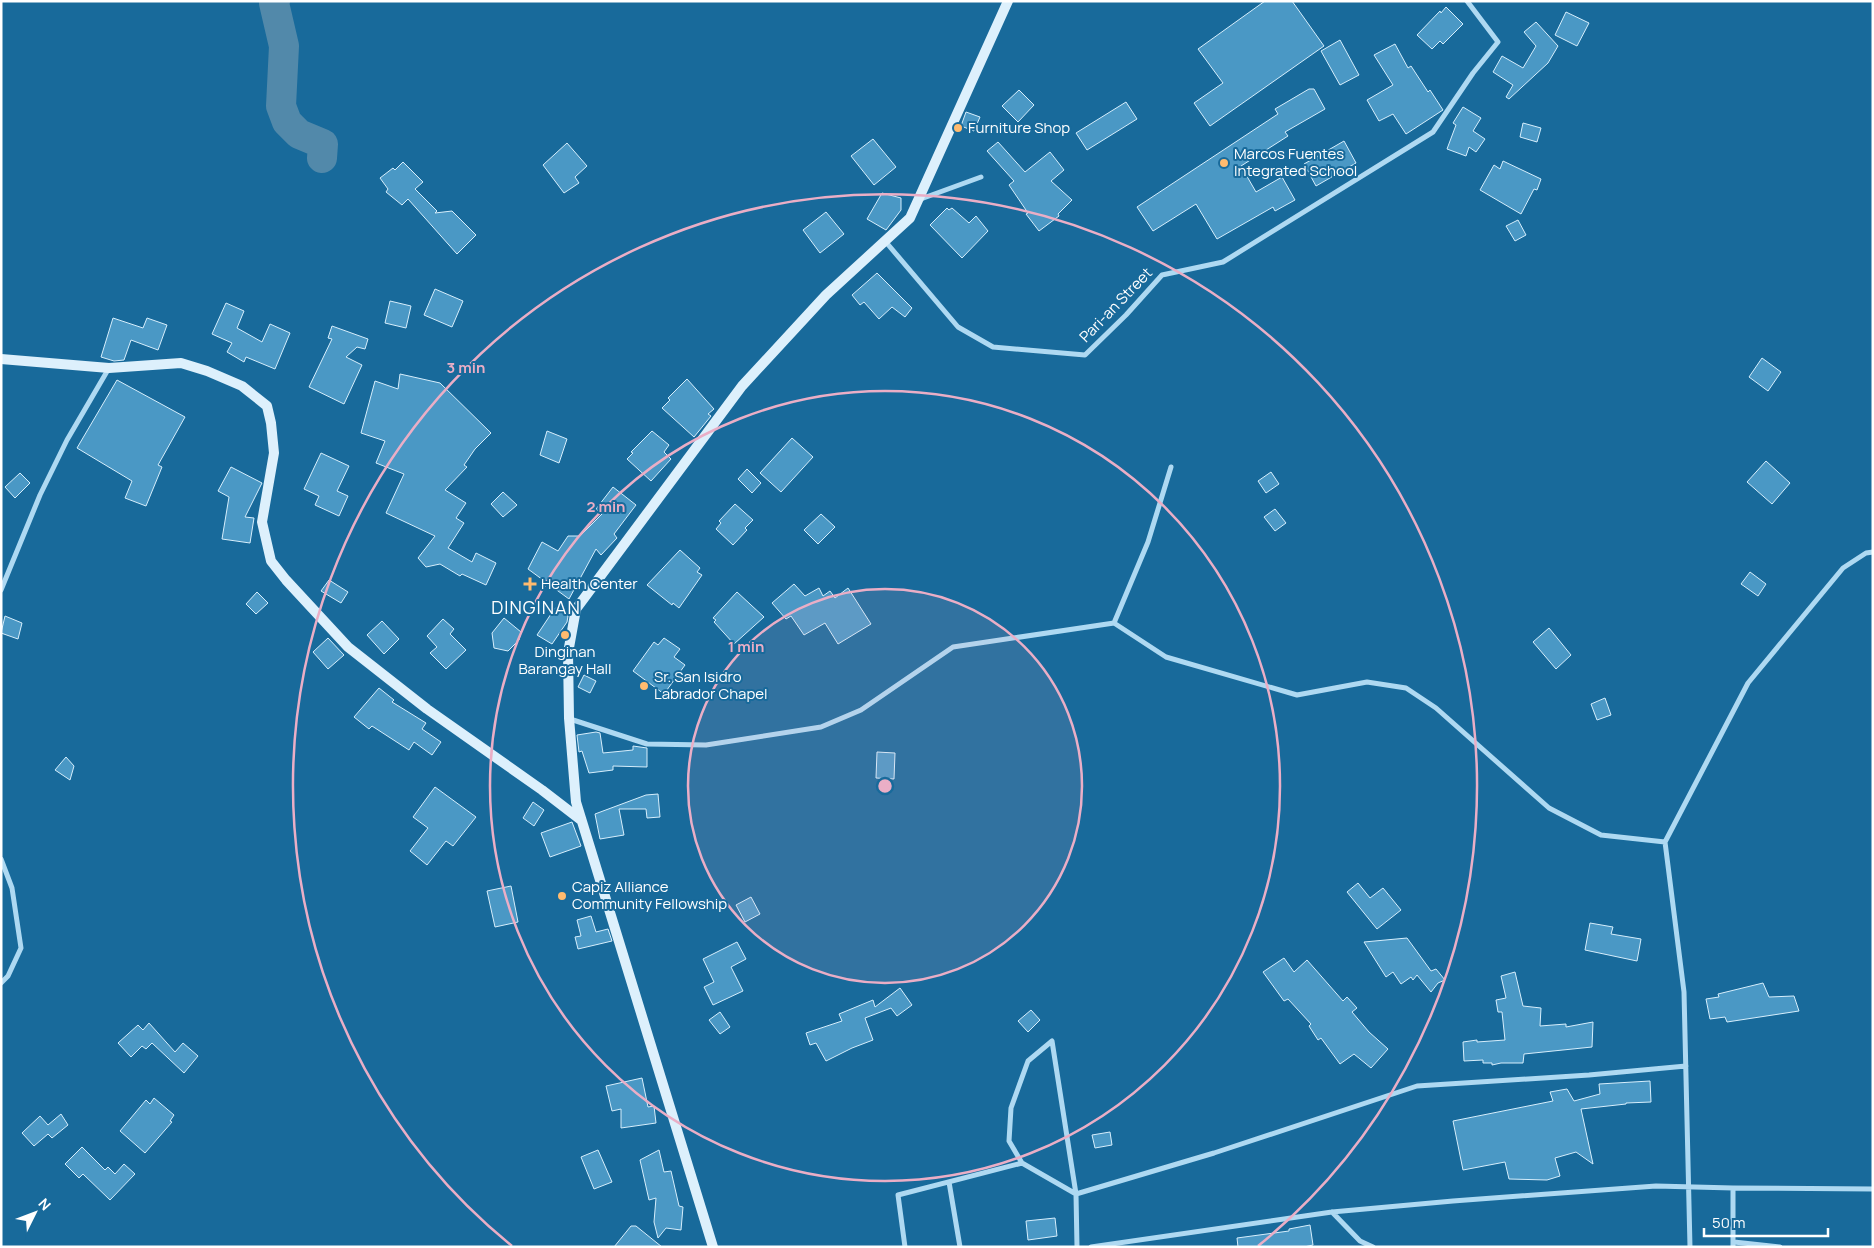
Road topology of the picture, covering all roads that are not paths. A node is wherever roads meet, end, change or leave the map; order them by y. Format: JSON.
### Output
{"nodes":[{"id":1,"x":1008,"y":1,"type":"edge"},
{"id":2,"x":1467,"y":1,"type":"edge"},
{"id":3,"x":982,"y":177,"type":"dead end"},
{"id":4,"x":918,"y":201,"type":"junction"},
{"id":5,"x":884,"y":240,"type":"junction"},
{"id":6,"x":1,"y":359,"type":"edge"},
{"id":7,"x":109,"y":368,"type":"junction"},
{"id":8,"x":1171,"y":466,"type":"dead end"},
{"id":9,"x":1873,"y":552,"type":"edge"},
{"id":10,"x":1,"y":590,"type":"edge"},
{"id":11,"x":1114,"y":623,"type":"junction"},
{"id":12,"x":569,"y":718,"type":"junction"},
{"id":13,"x":581,"y":820,"type":"junction"},
{"id":14,"x":1665,"y":842,"type":"junction"},
{"id":15,"x":1,"y":859,"type":"edge"},
{"id":16,"x":1,"y":983,"type":"edge"},
{"id":17,"x":1686,"y":1066,"type":"junction"},
{"id":18,"x":1022,"y":1164,"type":"junction"},
{"id":19,"x":949,"y":1182,"type":"junction"},
{"id":20,"x":1690,"y":1187,"type":"junction"},
{"id":21,"x":1733,"y":1188,"type":"junction"},
{"id":22,"x":1873,"y":1189,"type":"edge"},
{"id":23,"x":1076,"y":1194,"type":"junction"},
{"id":24,"x":1332,"y":1212,"type":"junction"},
{"id":25,"x":1733,"y":1245,"type":"edge"},
{"id":26,"x":713,"y":1247,"type":"edge"},
{"id":27,"x":906,"y":1247,"type":"edge"},
{"id":28,"x":960,"y":1247,"type":"edge"},
{"id":29,"x":1077,"y":1247,"type":"edge"},
{"id":30,"x":1091,"y":1247,"type":"edge"},
{"id":31,"x":1373,"y":1247,"type":"edge"},
{"id":32,"x":1690,"y":1247,"type":"edge"},
{"id":33,"x":1780,"y":1247,"type":"edge"}],
"edges":[{"from":1,"to":4,"type":"main road"},
{"from":2,"to":5,"type":"street","name":"Pari-an Street"},
{"from":3,"to":4,"type":"street"},
{"from":4,"to":5,"type":"main road"},
{"from":5,"to":12,"type":"main road"},
{"from":6,"to":7,"type":"main road"},
{"from":7,"to":10,"type":"street"},
{"from":7,"to":13,"type":"main road"},
{"from":8,"to":11,"type":"street"},
{"from":9,"to":14,"type":"street"},
{"from":11,"to":12,"type":"street"},
{"from":11,"to":14,"type":"street"},
{"from":12,"to":13,"type":"main road"},
{"from":13,"to":26,"type":"main road"},
{"from":14,"to":17,"type":"street"},
{"from":15,"to":16,"type":"street"},
{"from":17,"to":20,"type":"street"},
{"from":17,"to":23,"type":"street"},
{"from":18,"to":19,"type":"street"},
{"from":18,"to":23,"type":"street"},
{"from":18,"to":23,"type":"street"},
{"from":19,"to":27,"type":"street"},
{"from":19,"to":28,"type":"street"},
{"from":20,"to":21,"type":"street"},
{"from":20,"to":24,"type":"street"},
{"from":20,"to":32,"type":"street"},
{"from":21,"to":22,"type":"street"},
{"from":21,"to":25,"type":"street"},
{"from":23,"to":29,"type":"street"},
{"from":24,"to":30,"type":"street"},
{"from":24,"to":31,"type":"street"},
{"from":25,"to":33,"type":"street"}]}
